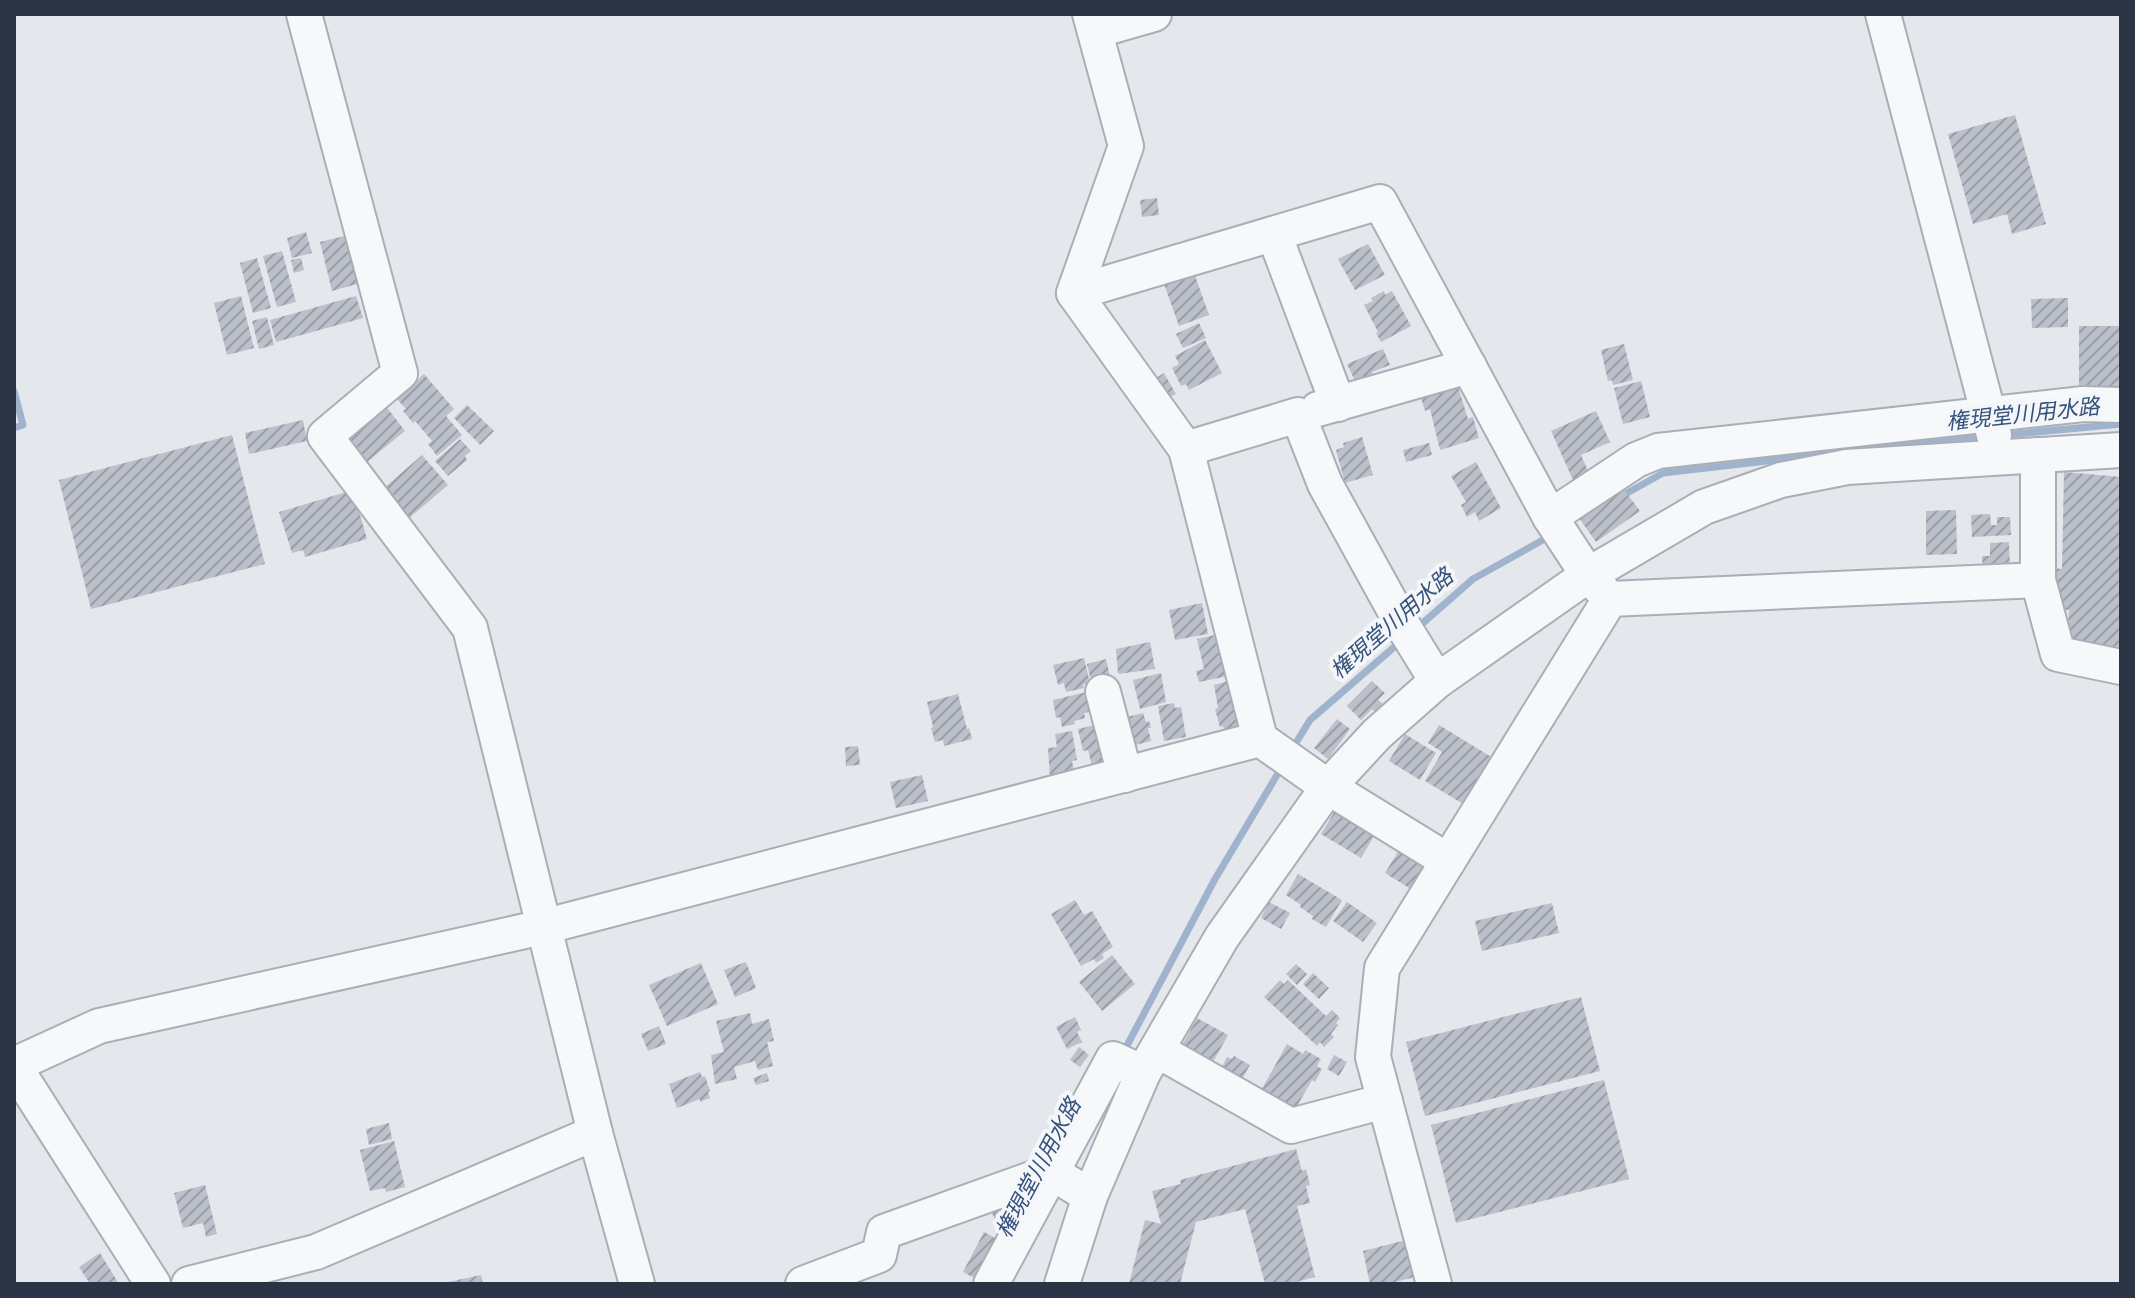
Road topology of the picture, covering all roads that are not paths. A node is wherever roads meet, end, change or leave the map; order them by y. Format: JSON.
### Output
{"nodes":[{"id":1,"x":304,"y":14,"type":"edge"},
{"id":2,"x":1154,"y":14,"type":"edge"},
{"id":3,"x":1883,"y":14,"type":"edge"},
{"id":4,"x":1092,"y":22,"type":"edge"},
{"id":5,"x":1274,"y":234,"type":"junction"},
{"id":6,"x":1074,"y":293,"type":"junction"},
{"id":7,"x":1469,"y":366,"type":"junction"},
{"id":8,"x":1338,"y":404,"type":"junction"},
{"id":9,"x":2121,"y":405,"type":"edge"},
{"id":10,"x":1989,"y":414,"type":"junction"},
{"id":11,"x":1298,"y":415,"type":"junction"},
{"id":12,"x":1186,"y":449,"type":"junction"},
{"id":13,"x":2121,"y":450,"type":"edge"},
{"id":14,"x":2038,"y":455,"type":"junction"},
{"id":15,"x":1999,"y":457,"type":"junction"},
{"id":16,"x":1550,"y":517,"type":"junction"},
{"id":17,"x":2038,"y":580,"type":"junction"},
{"id":18,"x":1599,"y":587,"type":"junction"},
{"id":19,"x":2121,"y":667,"type":"edge"},
{"id":20,"x":1437,"y":681,"type":"junction"},
{"id":21,"x":1103,"y":692,"type":"dead end"},
{"id":22,"x":1260,"y":739,"type":"junction"},
{"id":23,"x":1125,"y":775,"type":"junction"},
{"id":24,"x":1328,"y":787,"type":"junction"},
{"id":25,"x":1448,"y":861,"type":"junction"},
{"id":26,"x":543,"y":927,"type":"junction"},
{"id":27,"x":1150,"y":1061,"type":"junction"},
{"id":28,"x":14,"y":1066,"type":"edge"},
{"id":29,"x":1385,"y":1101,"type":"junction"},
{"id":30,"x":595,"y":1133,"type":"junction"},
{"id":31,"x":1051,"y":1172,"type":"junction"},
{"id":32,"x":1090,"y":1196,"type":"junction"},
{"id":33,"x":153,"y":1284,"type":"edge"},
{"id":34,"x":189,"y":1284,"type":"edge"},
{"id":35,"x":637,"y":1284,"type":"edge"},
{"id":36,"x":803,"y":1284,"type":"edge"},
{"id":37,"x":991,"y":1284,"type":"edge"},
{"id":38,"x":1062,"y":1284,"type":"edge"},
{"id":39,"x":1434,"y":1284,"type":"edge"}],
"edges":[{"from":1,"to":26,"type":"street"},
{"from":2,"to":4,"type":"street"},
{"from":3,"to":10,"type":"street"},
{"from":4,"to":6,"type":"street"},
{"from":5,"to":6,"type":"street"},
{"from":5,"to":7,"type":"street"},
{"from":5,"to":8,"type":"street"},
{"from":6,"to":12,"type":"street"},
{"from":7,"to":8,"type":"street"},
{"from":7,"to":16,"type":"street"},
{"from":8,"to":11,"type":"street"},
{"from":9,"to":10,"type":"street"},
{"from":10,"to":15,"type":"street"},
{"from":10,"to":16,"type":"street"},
{"from":11,"to":12,"type":"street"},
{"from":11,"to":20,"type":"street"},
{"from":12,"to":22,"type":"street"},
{"from":13,"to":14,"type":"street"},
{"from":14,"to":15,"type":"street"},
{"from":14,"to":17,"type":"street"},
{"from":15,"to":18,"type":"street"},
{"from":16,"to":18,"type":"street"},
{"from":17,"to":18,"type":"street"},
{"from":17,"to":19,"type":"street"},
{"from":18,"to":20,"type":"street"},
{"from":18,"to":25,"type":"street"},
{"from":20,"to":24,"type":"street"},
{"from":21,"to":23,"type":"street"},
{"from":22,"to":23,"type":"street"},
{"from":22,"to":24,"type":"street"},
{"from":23,"to":26,"type":"street"},
{"from":24,"to":25,"type":"street"},
{"from":24,"to":27,"type":"street"},
{"from":25,"to":29,"type":"street"},
{"from":26,"to":28,"type":"street"},
{"from":26,"to":30,"type":"street"},
{"from":27,"to":29,"type":"street"},
{"from":27,"to":31,"type":"street"},
{"from":27,"to":32,"type":"street"},
{"from":28,"to":33,"type":"street"},
{"from":29,"to":39,"type":"street"},
{"from":30,"to":34,"type":"street"},
{"from":30,"to":35,"type":"street"},
{"from":31,"to":32,"type":"street"},
{"from":31,"to":36,"type":"street"},
{"from":31,"to":37,"type":"street"},
{"from":32,"to":38,"type":"street"}]}
